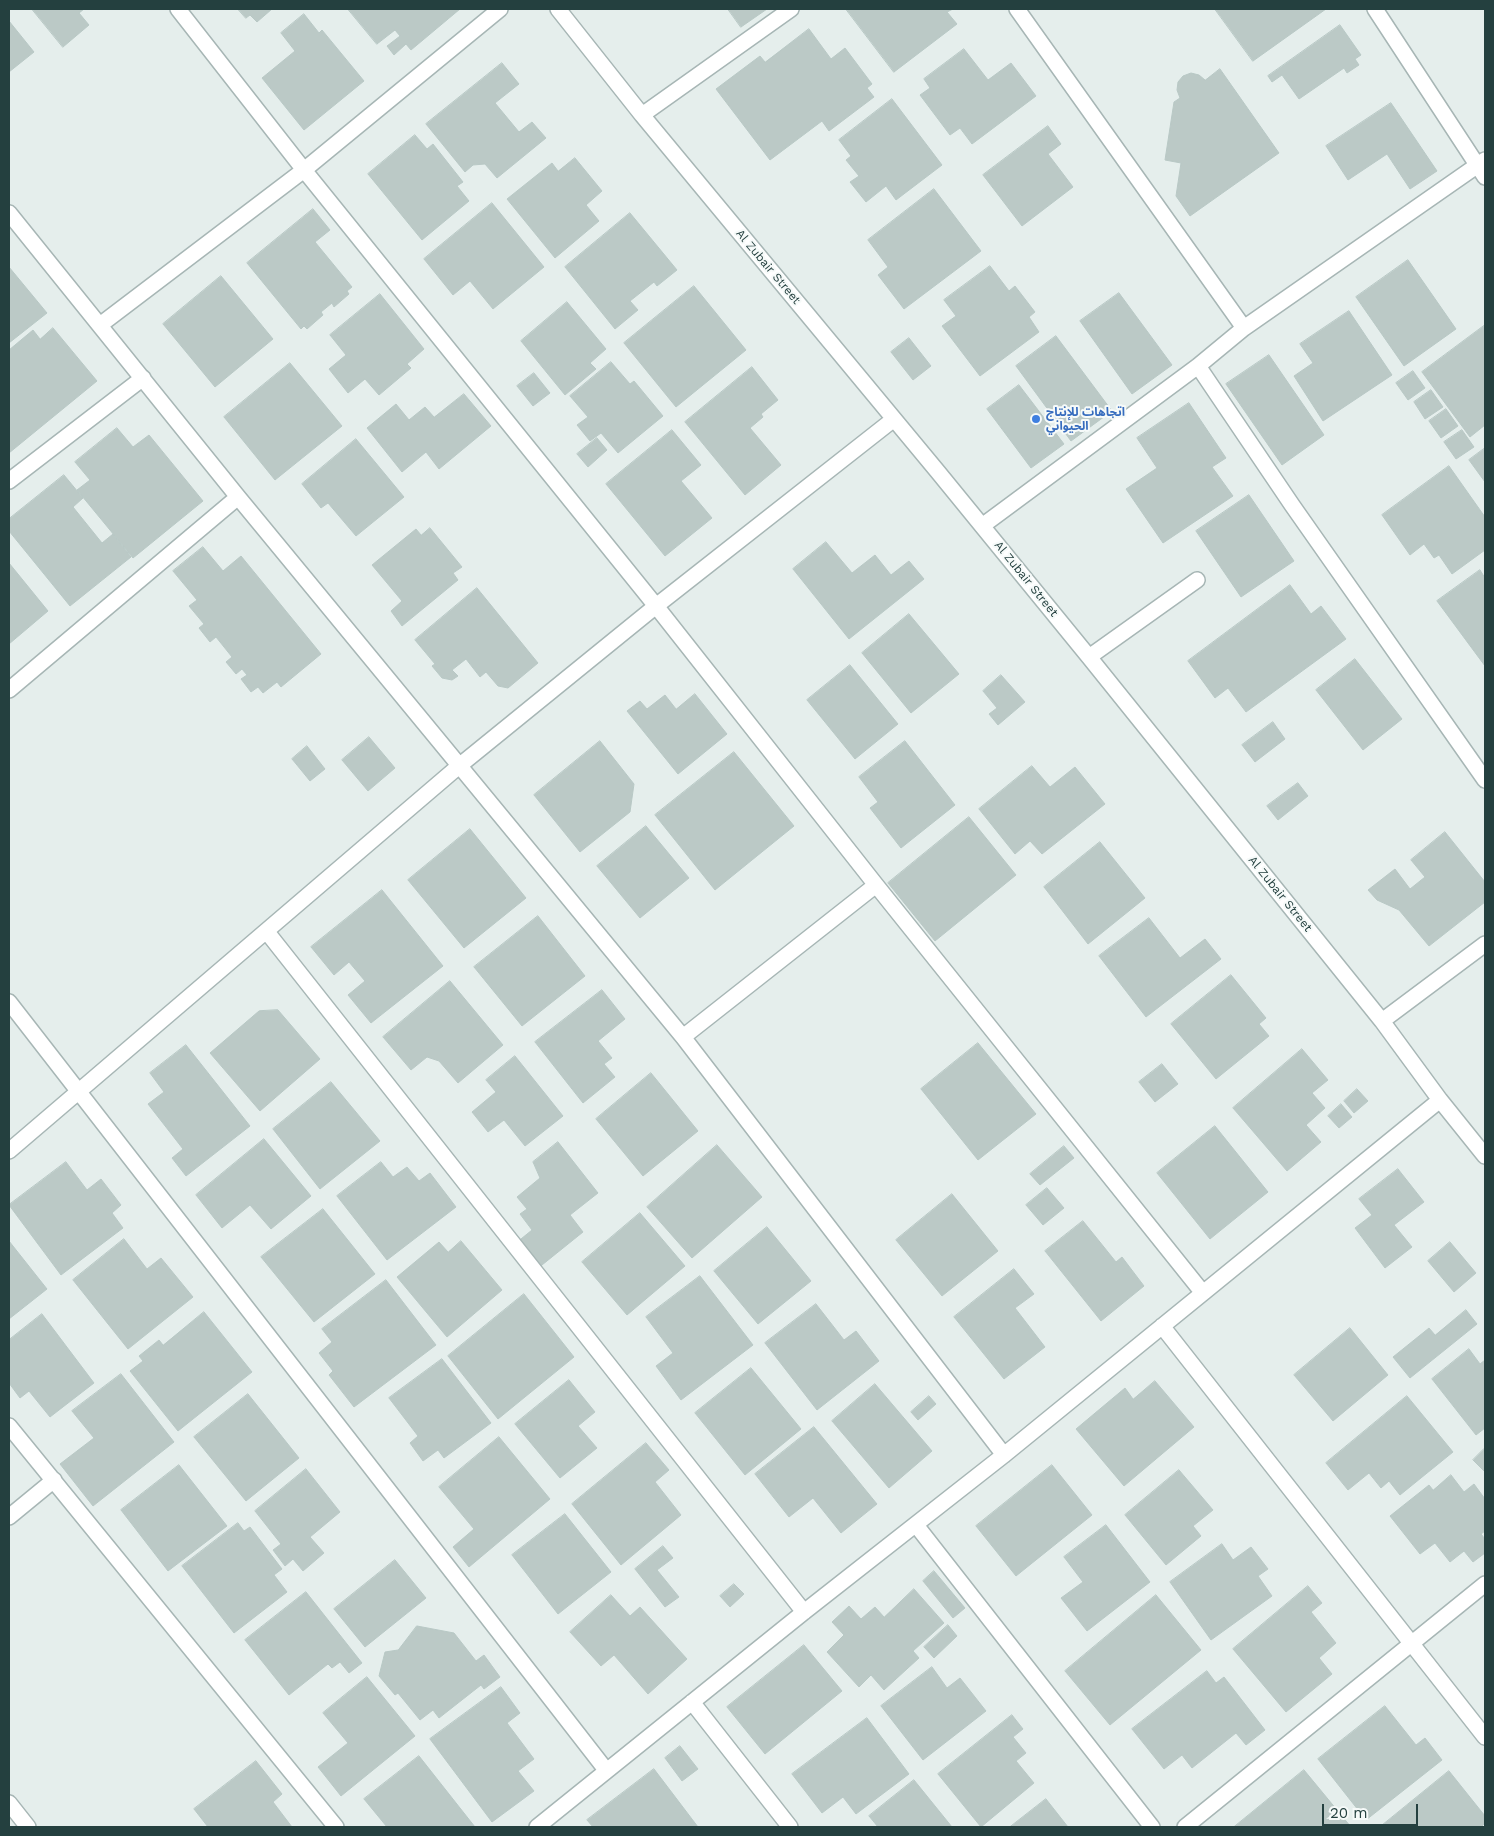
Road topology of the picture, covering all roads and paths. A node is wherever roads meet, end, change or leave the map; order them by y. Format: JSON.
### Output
{"nodes":[{"id":1,"x":178,"y":9,"type":"edge"},
{"id":2,"x":500,"y":9,"type":"edge"},
{"id":3,"x":558,"y":9,"type":"edge"},
{"id":4,"x":791,"y":9,"type":"edge"},
{"id":5,"x":1016,"y":9,"type":"edge"},
{"id":6,"x":1375,"y":9,"type":"edge"},
{"id":7,"x":642,"y":115,"type":"junction"},
{"id":8,"x":1483,"y":168,"type":"edge"},
{"id":9,"x":304,"y":170,"type":"junction"},
{"id":10,"x":9,"y":213,"type":"edge"},
{"id":11,"x":100,"y":326,"type":"junction"},
{"id":12,"x":1244,"y":328,"type":"junction"},
{"id":13,"x":1198,"y":366,"type":"junction"},
{"id":14,"x":143,"y":378,"type":"junction"},
{"id":15,"x":894,"y":418,"type":"junction"},
{"id":16,"x":9,"y":480,"type":"edge"},
{"id":17,"x":238,"y":497,"type":"junction"},
{"id":18,"x":982,"y":526,"type":"junction"},
{"id":19,"x":1197,"y":580,"type":"dead end"},
{"id":20,"x":656,"y":606,"type":"junction"},
{"id":21,"x":1089,"y":657,"type":"junction"},
{"id":22,"x":9,"y":690,"type":"edge"},
{"id":23,"x":459,"y":766,"type":"junction"},
{"id":24,"x":1485,"y":780,"type":"edge"},
{"id":25,"x":876,"y":885,"type":"junction"},
{"id":26,"x":267,"y":932,"type":"junction"},
{"id":27,"x":1485,"y":944,"type":"edge"},
{"id":28,"x":9,"y":1002,"type":"edge"},
{"id":29,"x":1382,"y":1021,"type":"junction"},
{"id":30,"x":683,"y":1037,"type":"junction"},
{"id":31,"x":79,"y":1091,"type":"junction"},
{"id":32,"x":1440,"y":1100,"type":"junction"},
{"id":33,"x":9,"y":1151,"type":"edge"},
{"id":34,"x":1485,"y":1156,"type":"edge"},
{"id":35,"x":1203,"y":1293,"type":"junction"},
{"id":36,"x":1162,"y":1326,"type":"junction"},
{"id":37,"x":9,"y":1426,"type":"edge"},
{"id":38,"x":1004,"y":1455,"type":"junction"},
{"id":39,"x":54,"y":1480,"type":"junction"},
{"id":40,"x":9,"y":1517,"type":"edge"},
{"id":41,"x":916,"y":1525,"type":"junction"},
{"id":42,"x":1485,"y":1584,"type":"edge"},
{"id":43,"x":804,"y":1612,"type":"junction"},
{"id":44,"x":1412,"y":1642,"type":"junction"},
{"id":45,"x":692,"y":1702,"type":"junction"},
{"id":46,"x":1485,"y":1736,"type":"edge"},
{"id":47,"x":606,"y":1770,"type":"junction"},
{"id":48,"x":9,"y":1803,"type":"edge"},
{"id":49,"x":28,"y":1827,"type":"edge"},
{"id":50,"x":336,"y":1827,"type":"edge"},
{"id":51,"x":537,"y":1827,"type":"edge"},
{"id":52,"x":790,"y":1827,"type":"edge"},
{"id":53,"x":1152,"y":1827,"type":"edge"},
{"id":54,"x":1185,"y":1827,"type":"edge"}],
"edges":[{"from":1,"to":9,"type":"street"},
{"from":2,"to":9,"type":"street"},
{"from":3,"to":7,"type":"street","name":"Al Zubair Street"},
{"from":4,"to":7,"type":"street"},
{"from":5,"to":12,"type":"street"},
{"from":6,"to":8,"type":"street"},
{"from":7,"to":15,"type":"street","name":"Al Zubair Street"},
{"from":8,"to":12,"type":"street"},
{"from":9,"to":11,"type":"street"},
{"from":9,"to":20,"type":"street"},
{"from":10,"to":11,"type":"street"},
{"from":11,"to":14,"type":"street"},
{"from":12,"to":13,"type":"street"},
{"from":13,"to":18,"type":"street"},
{"from":13,"to":24,"type":"street"},
{"from":14,"to":16,"type":"street"},
{"from":14,"to":17,"type":"street"},
{"from":15,"to":18,"type":"street","name":"Al Zubair Street"},
{"from":15,"to":20,"type":"street"},
{"from":17,"to":22,"type":"street"},
{"from":17,"to":23,"type":"street"},
{"from":18,"to":21,"type":"street","name":"Al Zubair Street"},
{"from":19,"to":21,"type":"street"},
{"from":20,"to":23,"type":"street"},
{"from":20,"to":25,"type":"street"},
{"from":21,"to":29,"type":"street","name":"Al Zubair Street"},
{"from":23,"to":26,"type":"street"},
{"from":23,"to":30,"type":"street"},
{"from":25,"to":30,"type":"street"},
{"from":25,"to":35,"type":"street"},
{"from":26,"to":31,"type":"street"},
{"from":26,"to":43,"type":"street"},
{"from":27,"to":29,"type":"street"},
{"from":28,"to":31,"type":"street"},
{"from":29,"to":32,"type":"street","name":"Al Zubair Street"},
{"from":30,"to":38,"type":"street"},
{"from":31,"to":33,"type":"street"},
{"from":31,"to":47,"type":"street"},
{"from":32,"to":34,"type":"street","name":"Al Zubair Street"},
{"from":32,"to":35,"type":"street"},
{"from":35,"to":36,"type":"street"},
{"from":36,"to":38,"type":"street"},
{"from":36,"to":44,"type":"street"},
{"from":37,"to":39,"type":"street"},
{"from":38,"to":41,"type":"street"},
{"from":39,"to":40,"type":"street"},
{"from":39,"to":50,"type":"street"},
{"from":41,"to":43,"type":"street"},
{"from":41,"to":53,"type":"street"},
{"from":42,"to":44,"type":"street"},
{"from":43,"to":45,"type":"street"},
{"from":44,"to":46,"type":"street"},
{"from":44,"to":54,"type":"street"},
{"from":45,"to":47,"type":"street"},
{"from":45,"to":52,"type":"street"},
{"from":47,"to":51,"type":"street"},
{"from":48,"to":49,"type":"street"}]}
